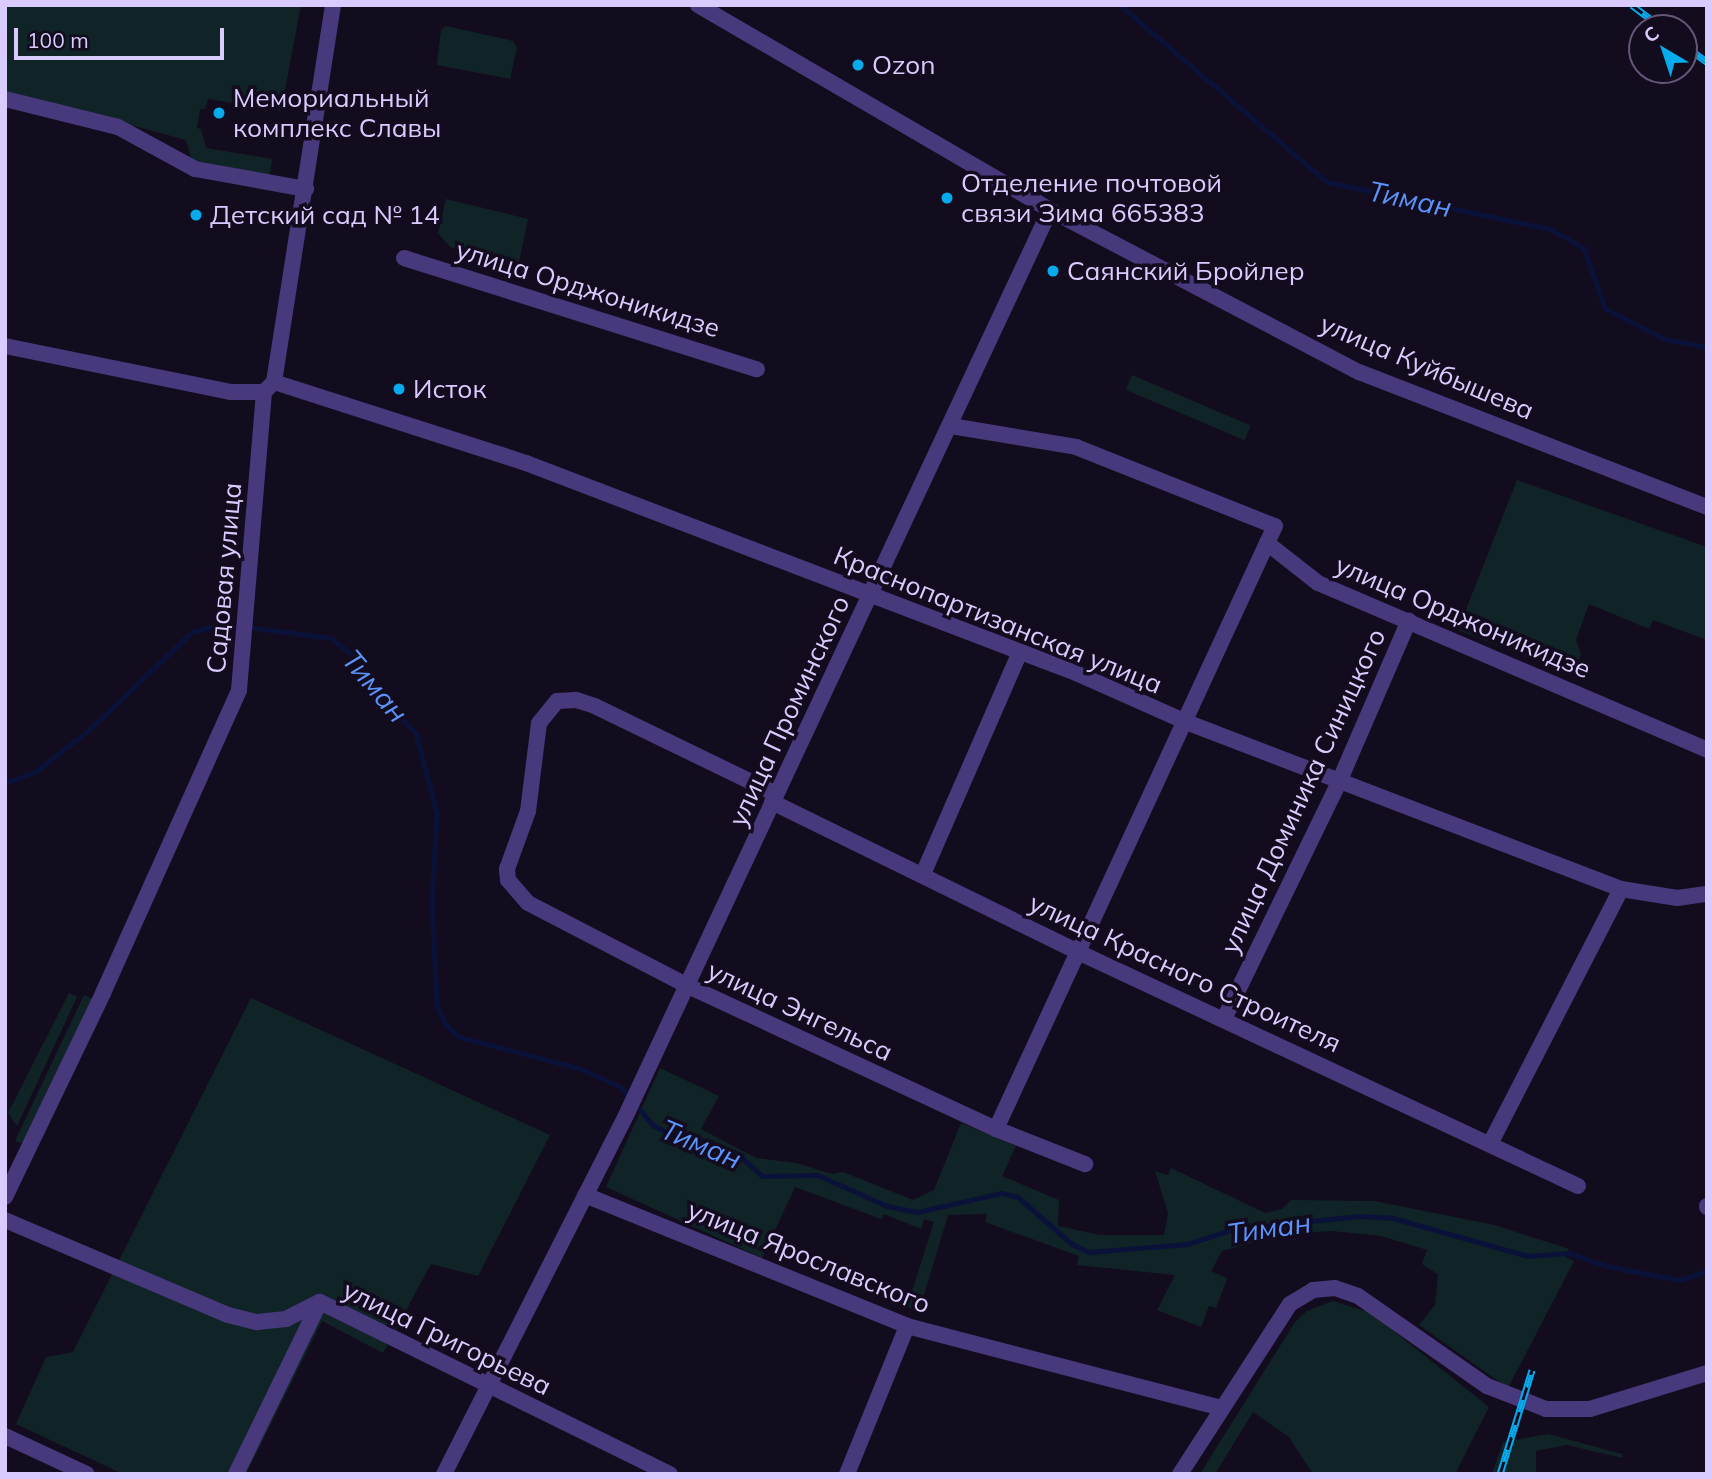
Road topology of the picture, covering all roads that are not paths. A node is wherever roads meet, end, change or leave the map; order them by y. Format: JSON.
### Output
{"nodes":[{"id":1,"x":333,"y":5,"type":"edge"},
{"id":2,"x":698,"y":5,"type":"edge"},
{"id":3,"x":5,"y":99,"type":"edge"},
{"id":4,"x":306,"y":189,"type":"junction"},
{"id":5,"x":1050,"y":210,"type":"junction"},
{"id":6,"x":404,"y":258,"type":"dead end"},
{"id":7,"x":5,"y":346,"type":"edge"},
{"id":8,"x":757,"y":369,"type":"dead end"},
{"id":9,"x":269,"y":387,"type":"junction"},
{"id":10,"x":951,"y":426,"type":"junction"},
{"id":11,"x":1707,"y":507,"type":"edge"},
{"id":12,"x":1267,"y":543,"type":"junction"},
{"id":13,"x":871,"y":595,"type":"junction"},
{"id":14,"x":1409,"y":620,"type":"junction"},
{"id":15,"x":1020,"y":652,"type":"junction"},
{"id":16,"x":1186,"y":722,"type":"junction"},
{"id":17,"x":1707,"y":750,"type":"edge"},
{"id":18,"x":1339,"y":782,"type":"junction"},
{"id":19,"x":774,"y":798,"type":"junction"},
{"id":20,"x":923,"y":874,"type":"junction"},
{"id":21,"x":508,"y":880,"type":"joint"},
{"id":22,"x":1621,"y":889,"type":"junction"},
{"id":23,"x":1705,"y":895,"type":"edge"},
{"id":24,"x":1078,"y":952,"type":"junction"},
{"id":25,"x":688,"y":986,"type":"junction"},
{"id":26,"x":1224,"y":1019,"type":"junction"},
{"id":27,"x":996,"y":1129,"type":"junction"},
{"id":28,"x":1490,"y":1144,"type":"junction"},
{"id":29,"x":1085,"y":1164,"type":"dead end"},
{"id":30,"x":1578,"y":1186,"type":"dead end"},
{"id":31,"x":585,"y":1195,"type":"junction"},
{"id":32,"x":5,"y":1197,"type":"edge"},
{"id":33,"x":5,"y":1220,"type":"edge"},
{"id":34,"x":320,"y":1302,"type":"junction"},
{"id":35,"x":907,"y":1326,"type":"junction"},
{"id":36,"x":1707,"y":1373,"type":"edge"},
{"id":37,"x":488,"y":1386,"type":"junction"},
{"id":38,"x":1222,"y":1408,"type":"junction"},
{"id":39,"x":5,"y":1436,"type":"edge"},
{"id":40,"x":87,"y":1474,"type":"edge"},
{"id":41,"x":236,"y":1474,"type":"edge"},
{"id":42,"x":444,"y":1474,"type":"edge"},
{"id":43,"x":670,"y":1474,"type":"edge"},
{"id":44,"x":847,"y":1474,"type":"edge"},
{"id":45,"x":1180,"y":1474,"type":"edge"}],
"edges":[{"from":1,"to":4,"type":"street","name":"Садовая улица"},
{"from":2,"to":5,"type":"street","name":"улица Куйбышева"},
{"from":3,"to":4,"type":"street"},
{"from":4,"to":9,"type":"street","name":"Садовая улица"},
{"from":5,"to":10,"type":"street","name":"улица Проминского"},
{"from":5,"to":11,"type":"street","name":"улица Куйбышева"},
{"from":6,"to":8,"type":"street","name":"улица Орджоникидзе"},
{"from":7,"to":9,"type":"street","name":"Краснопартизанская улица"},
{"from":9,"to":13,"type":"street","name":"Краснопартизанская улица"},
{"from":9,"to":32,"type":"street","name":"Садовая улица"},
{"from":10,"to":12,"type":"street"},
{"from":10,"to":13,"type":"street","name":"улица Проминского"},
{"from":12,"to":14,"type":"street","name":"улица Орджоникидзе"},
{"from":12,"to":16,"type":"street"},
{"from":13,"to":15,"type":"street","name":"Краснопартизанская улица"},
{"from":13,"to":19,"type":"street","name":"улица Проминского"},
{"from":14,"to":17,"type":"street","name":"улица Орджоникидзе"},
{"from":14,"to":18,"type":"street","name":"улица Доминика Синицкого"},
{"from":15,"to":16,"type":"street","name":"Краснопартизанская улица"},
{"from":15,"to":20,"type":"street"},
{"from":16,"to":18,"type":"street","name":"Краснопартизанская улица"},
{"from":16,"to":24,"type":"street"},
{"from":18,"to":22,"type":"street","name":"Краснопартизанская улица"},
{"from":18,"to":26,"type":"street","name":"улица Доминика Синицкого"},
{"from":19,"to":20,"type":"street","name":"улица Красного Строителя"},
{"from":19,"to":21,"type":"street","name":"улица Красного Строителя"},
{"from":19,"to":25,"type":"street","name":"улица Проминского"},
{"from":20,"to":24,"type":"street","name":"улица Красного Строителя"},
{"from":21,"to":25,"type":"street","name":"улица Энгельса"},
{"from":22,"to":23,"type":"street","name":"Краснопартизанская улица"},
{"from":22,"to":28,"type":"street"},
{"from":24,"to":26,"type":"street","name":"улица Красного Строителя"},
{"from":24,"to":27,"type":"street"},
{"from":25,"to":27,"type":"street","name":"улица Энгельса"},
{"from":25,"to":31,"type":"street","name":"улица Проминского"},
{"from":26,"to":28,"type":"street","name":"улица Красного Строителя"},
{"from":27,"to":29,"type":"street","name":"улица Энгельса"},
{"from":28,"to":30,"type":"street","name":"улица Красного Строителя"},
{"from":31,"to":35,"type":"street","name":"улица Ярославского"},
{"from":31,"to":37,"type":"street"},
{"from":33,"to":34,"type":"street","name":"улица Григорьева"},
{"from":34,"to":37,"type":"street","name":"улица Григорьева"},
{"from":34,"to":41,"type":"street"},
{"from":35,"to":38,"type":"street","name":"улица Ярославского"},
{"from":35,"to":44,"type":"street"},
{"from":36,"to":38,"type":"street"},
{"from":37,"to":42,"type":"street"},
{"from":37,"to":43,"type":"street","name":"улица Григорьева"},
{"from":38,"to":45,"type":"street"},
{"from":39,"to":40,"type":"street"}]}
